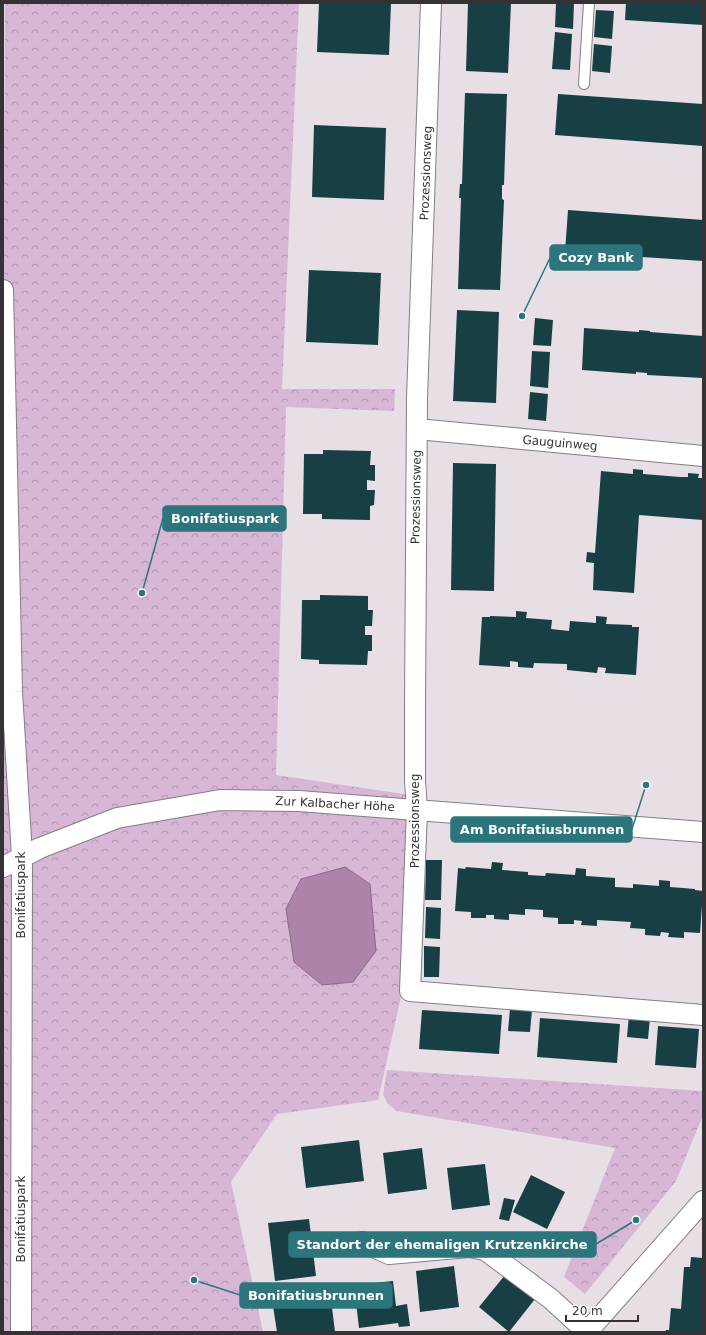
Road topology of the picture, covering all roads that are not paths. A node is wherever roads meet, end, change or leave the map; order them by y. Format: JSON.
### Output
{"nodes":[{"id":1,"x":431,"y":3,"type":"edge"},
{"id":2,"x":589,"y":3,"type":"edge"},
{"id":3,"x":584,"y":84,"type":"dead end"},
{"id":4,"x":3,"y":290,"type":"edge"},
{"id":5,"x":417,"y":429,"type":"junction"},
{"id":6,"x":703,"y":456,"type":"edge"},
{"id":7,"x":417,"y":809,"type":"junction"},
{"id":8,"x":703,"y":832,"type":"edge"},
{"id":9,"x":22,"y":856,"type":"junction"},
{"id":10,"x":3,"y":867,"type":"edge"},
{"id":11,"x":703,"y":1015,"type":"edge"},
{"id":12,"x":703,"y":1201,"type":"edge"},
{"id":13,"x":362,"y":1242,"type":"dead end"},
{"id":14,"x":21,"y":1332,"type":"edge"},
{"id":15,"x":587,"y":1332,"type":"edge"}],
"edges":[{"from":1,"to":5,"type":"street","name":"Prozessionsweg"},
{"from":2,"to":3,"type":"lane"},
{"from":4,"to":9,"type":"street","name":"Bonifatiuspark"},
{"from":5,"to":6,"type":"street","name":"Gauguinweg"},
{"from":5,"to":7,"type":"street","name":"Prozessionsweg"},
{"from":7,"to":8,"type":"street","name":"Zur Kalbacher Höhe"},
{"from":7,"to":9,"type":"street","name":"Zur Kalbacher Höhe"},
{"from":7,"to":11,"type":"street","name":"Prozessionsweg"},
{"from":9,"to":10,"type":"street","name":"Zur Kalbacher Höhe"},
{"from":9,"to":14,"type":"street","name":"Bonifatiuspark"},
{"from":12,"to":15,"type":"street"},
{"from":13,"to":15,"type":"street"}]}
